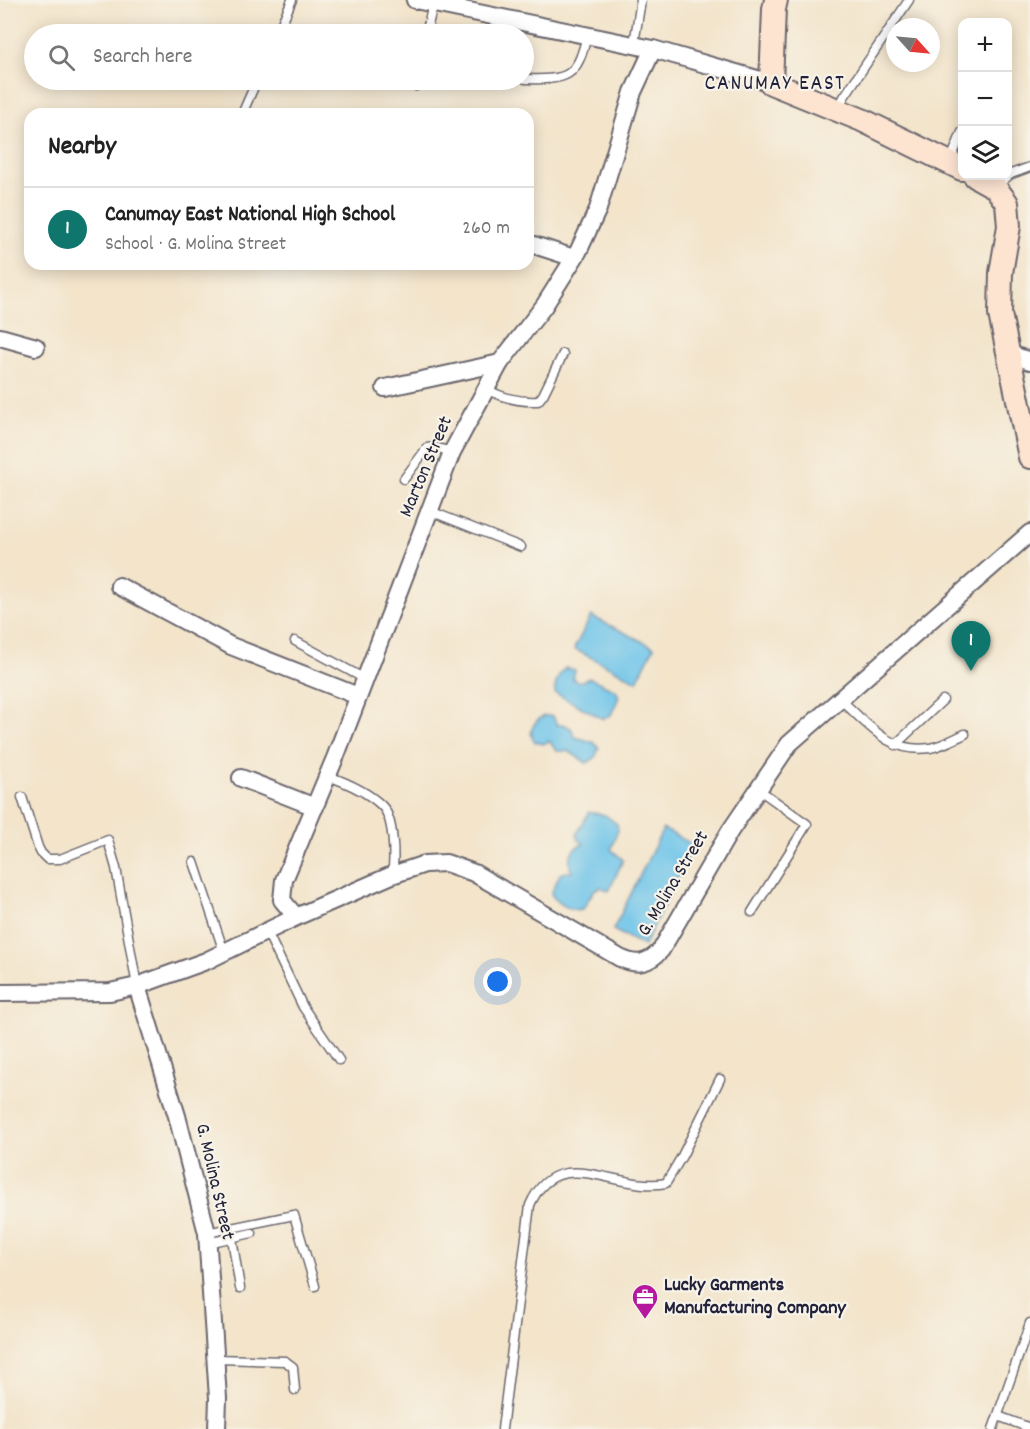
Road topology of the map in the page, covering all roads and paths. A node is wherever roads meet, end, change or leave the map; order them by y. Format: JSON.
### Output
{"nodes":[{"id":1,"x":292,"y":0,"type":"edge"},
{"id":2,"x":415,"y":0,"type":"edge"},
{"id":3,"x":641,"y":0,"type":"edge"},
{"id":4,"x":776,"y":0,"type":"edge"},
{"id":5,"x":909,"y":0,"type":"edge"},
{"id":6,"x":433,"y":4,"type":"junction"},
{"id":7,"x":281,"y":24,"type":"edge"},
{"id":8,"x":428,"y":24,"type":"edge"},
{"id":9,"x":532,"y":24,"type":"edge"},
{"id":10,"x":534,"y":24,"type":"edge"},
{"id":11,"x":587,"y":35,"type":"junction"},
{"id":12,"x":634,"y":44,"type":"junction"},
{"id":13,"x":653,"y":49,"type":"junction"},
{"id":14,"x":534,"y":79,"type":"edge"},
{"id":15,"x":771,"y":83,"type":"junction"},
{"id":16,"x":253,"y":90,"type":"edge"},
{"id":17,"x":245,"y":108,"type":"edge"},
{"id":18,"x":838,"y":109,"type":"junction"},
{"id":19,"x":956,"y":166,"type":"edge"},
{"id":20,"x":1030,"y":167,"type":"edge"},
{"id":21,"x":982,"y":180,"type":"edge"},
{"id":22,"x":995,"y":187,"type":"junction"},
{"id":23,"x":534,"y":245,"type":"edge"},
{"id":24,"x":574,"y":258,"type":"junction"},
{"id":25,"x":0,"y":337,"type":"edge"},
{"id":26,"x":36,"y":347,"type":"dead end"},
{"id":27,"x":1007,"y":353,"type":"junction"},
{"id":28,"x":563,"y":354,"type":"dead end"},
{"id":29,"x":1030,"y":361,"type":"edge"},
{"id":30,"x":500,"y":363,"type":"junction"},
{"id":31,"x":385,"y":388,"type":"dead end"},
{"id":32,"x":486,"y":389,"type":"junction"},
{"id":33,"x":452,"y":452,"type":"junction"},
{"id":34,"x":1030,"y":457,"type":"edge"},
{"id":35,"x":404,"y":479,"type":"dead end"},
{"id":36,"x":430,"y":511,"type":"junction"},
{"id":37,"x":1030,"y":533,"type":"edge"},
{"id":38,"x":521,"y":547,"type":"dead end"},
{"id":39,"x":119,"y":586,"type":"dead end"},
{"id":40,"x":295,"y":641,"type":"dead end"},
{"id":41,"x":365,"y":679,"type":"junction"},
{"id":42,"x":358,"y":696,"type":"junction"},
{"id":43,"x":840,"y":699,"type":"junction"},
{"id":44,"x":943,"y":700,"type":"dead end"},
{"id":45,"x":965,"y":735,"type":"dead end"},
{"id":46,"x":895,"y":745,"type":"junction"},
{"id":47,"x":328,"y":776,"type":"junction"},
{"id":48,"x":242,"y":778,"type":"dead end"},
{"id":49,"x":757,"y":789,"type":"junction"},
{"id":50,"x":22,"y":797,"type":"dead end"},
{"id":51,"x":315,"y":807,"type":"junction"},
{"id":52,"x":194,"y":862,"type":"dead end"},
{"id":53,"x":392,"y":875,"type":"junction"},
{"id":54,"x":752,"y":912,"type":"dead end"},
{"id":55,"x":296,"y":918,"type":"junction"},
{"id":56,"x":267,"y":932,"type":"junction"},
{"id":57,"x":224,"y":952,"type":"junction"},
{"id":58,"x":137,"y":986,"type":"junction"},
{"id":59,"x":0,"y":993,"type":"edge"},
{"id":60,"x":339,"y":1060,"type":"dead end"},
{"id":61,"x":720,"y":1079,"type":"dead end"},
{"id":62,"x":252,"y":1233,"type":"dead end"},
{"id":63,"x":208,"y":1238,"type":"junction"},
{"id":64,"x":232,"y":1238,"type":"junction"},
{"id":65,"x":315,"y":1286,"type":"dead end"},
{"id":66,"x":240,"y":1288,"type":"dead end"},
{"id":67,"x":1030,"y":1323,"type":"edge"},
{"id":68,"x":216,"y":1359,"type":"junction"},
{"id":69,"x":295,"y":1390,"type":"dead end"},
{"id":70,"x":998,"y":1416,"type":"junction"},
{"id":71,"x":1030,"y":1428,"type":"edge"},
{"id":72,"x":217,"y":1429,"type":"edge"},
{"id":73,"x":502,"y":1429,"type":"edge"},
{"id":74,"x":993,"y":1429,"type":"edge"}],
"edges":[{"from":1,"to":7,"type":"lane"},
{"from":2,"to":6,"type":"street"},
{"from":3,"to":12,"type":"lane"},
{"from":4,"to":15,"type":"main road"},
{"from":5,"to":18,"type":"lane"},
{"from":6,"to":8,"type":"lane"},
{"from":6,"to":9,"type":"street"},
{"from":10,"to":11,"type":"street"},
{"from":11,"to":12,"type":"street"},
{"from":11,"to":14,"type":"lane"},
{"from":12,"to":13,"type":"street"},
{"from":13,"to":15,"type":"street"},
{"from":13,"to":24,"type":"street","name":"Marton Street"},
{"from":15,"to":18,"type":"main road"},
{"from":16,"to":17,"type":"lane"},
{"from":18,"to":19,"type":"main road"},
{"from":20,"to":22,"type":"lane"},
{"from":21,"to":22,"type":"main road"},
{"from":22,"to":27,"type":"main road"},
{"from":23,"to":24,"type":"street"},
{"from":24,"to":30,"type":"street","name":"Marton Street"},
{"from":25,"to":26,"type":"street"},
{"from":27,"to":29,"type":"street"},
{"from":27,"to":34,"type":"main road"},
{"from":28,"to":32,"type":"lane"},
{"from":30,"to":31,"type":"street"},
{"from":30,"to":32,"type":"street","name":"Marton Street"},
{"from":32,"to":33,"type":"street","name":"Marton Street"},
{"from":33,"to":35,"type":"lane"},
{"from":33,"to":36,"type":"street","name":"Marton Street"},
{"from":36,"to":38,"type":"lane"},
{"from":36,"to":41,"type":"street","name":"Marton Street"},
{"from":37,"to":43,"type":"street","name":"G. Molina Street"},
{"from":39,"to":42,"type":"street"},
{"from":40,"to":41,"type":"lane"},
{"from":41,"to":42,"type":"street","name":"Marton Street"},
{"from":42,"to":47,"type":"street","name":"Marton Street"},
{"from":43,"to":46,"type":"lane"},
{"from":43,"to":49,"type":"street","name":"G. Molina Street"},
{"from":44,"to":46,"type":"lane"},
{"from":45,"to":46,"type":"lane"},
{"from":47,"to":51,"type":"street","name":"Marton Street"},
{"from":47,"to":53,"type":"lane"},
{"from":48,"to":51,"type":"street"},
{"from":49,"to":53,"type":"street","name":"G. Molina Street"},
{"from":49,"to":54,"type":"lane"},
{"from":50,"to":58,"type":"lane"},
{"from":51,"to":55,"type":"street","name":"Marton Street"},
{"from":52,"to":57,"type":"lane"},
{"from":53,"to":55,"type":"street","name":"G. Molina Street"},
{"from":55,"to":56,"type":"street","name":"G. Molina Street"},
{"from":56,"to":57,"type":"street","name":"G. Molina Street"},
{"from":56,"to":60,"type":"lane"},
{"from":57,"to":58,"type":"street","name":"G. Molina Street"},
{"from":58,"to":59,"type":"street","name":"G. Molina Street"},
{"from":58,"to":63,"type":"street","name":"G. Molina Street"},
{"from":61,"to":73,"type":"lane"},
{"from":62,"to":64,"type":"lane"},
{"from":63,"to":64,"type":"lane"},
{"from":63,"to":65,"type":"lane"},
{"from":63,"to":68,"type":"street","name":"G. Molina Street"},
{"from":64,"to":66,"type":"lane"},
{"from":67,"to":70,"type":"lane"},
{"from":68,"to":69,"type":"lane"},
{"from":68,"to":72,"type":"street","name":"G. Molina Street"},
{"from":70,"to":71,"type":"lane"},
{"from":70,"to":74,"type":"lane"}]}
